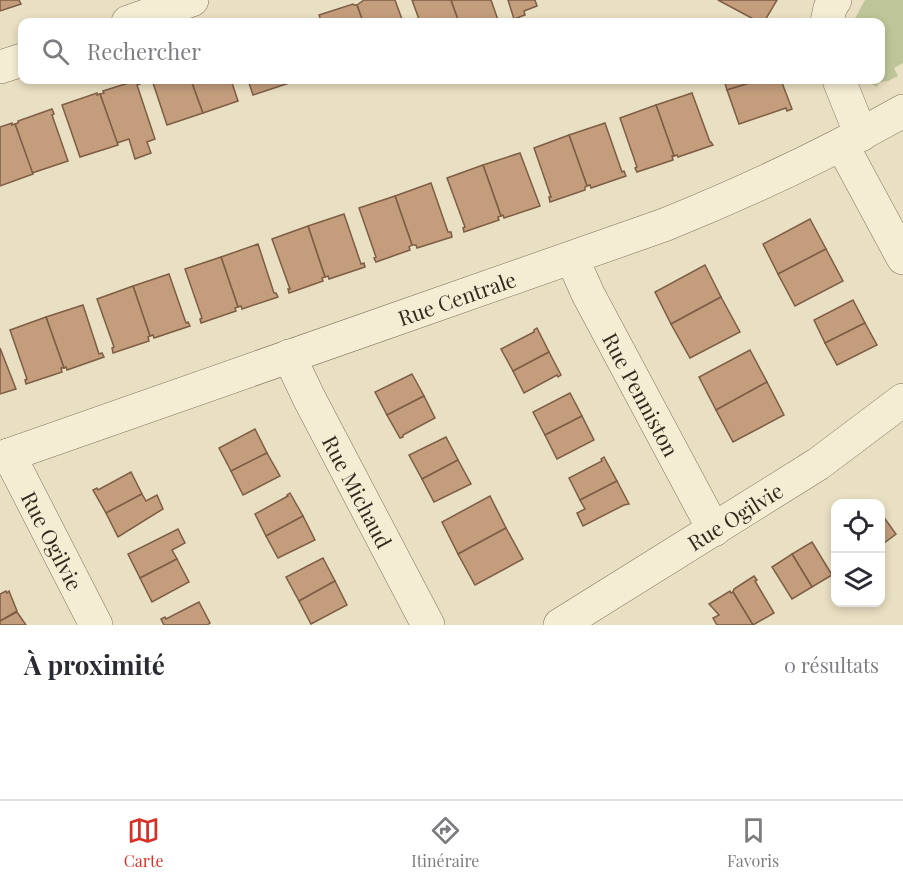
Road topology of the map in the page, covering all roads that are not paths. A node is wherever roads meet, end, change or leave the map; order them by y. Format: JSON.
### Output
{"nodes":[{"id":1,"x":192,"y":0,"type":"edge"},
{"id":2,"x":835,"y":0,"type":"edge"},
{"id":3,"x":140,"y":18,"type":"edge"},
{"id":4,"x":828,"y":18,"type":"edge"},
{"id":5,"x":18,"y":61,"type":"edge"},
{"id":6,"x":0,"y":68,"type":"edge"},
{"id":7,"x":840,"y":84,"type":"edge"},
{"id":8,"x":903,"y":111,"type":"edge"},
{"id":9,"x":852,"y":140,"type":"junction"},
{"id":10,"x":572,"y":258,"type":"junction"},
{"id":11,"x":903,"y":258,"type":"edge"},
{"id":12,"x":289,"y":356,"type":"junction"},
{"id":13,"x":903,"y":400,"type":"edge"},
{"id":14,"x":4,"y":456,"type":"edge"},
{"id":15,"x":714,"y":530,"type":"junction"},
{"id":16,"x":96,"y":625,"type":"edge"},
{"id":17,"x":428,"y":625,"type":"edge"},
{"id":18,"x":560,"y":625,"type":"edge"}],
"edges":[{"from":1,"to":3,"type":"street"},
{"from":2,"to":4,"type":"street"},
{"from":5,"to":6,"type":"street"},
{"from":7,"to":9,"type":"street"},
{"from":8,"to":9,"type":"street","name":"Rue Centrale"},
{"from":9,"to":10,"type":"street","name":"Rue Centrale"},
{"from":9,"to":11,"type":"street"},
{"from":10,"to":12,"type":"street","name":"Rue Centrale"},
{"from":10,"to":15,"type":"street","name":"Rue Penniston"},
{"from":12,"to":14,"type":"street","name":"Rue Centrale"},
{"from":12,"to":17,"type":"street","name":"Rue Michaud"},
{"from":13,"to":15,"type":"street","name":"Rue Ogilvie"},
{"from":14,"to":16,"type":"street","name":"Rue Ogilvie"},
{"from":15,"to":18,"type":"street","name":"Rue Ogilvie"}]}
